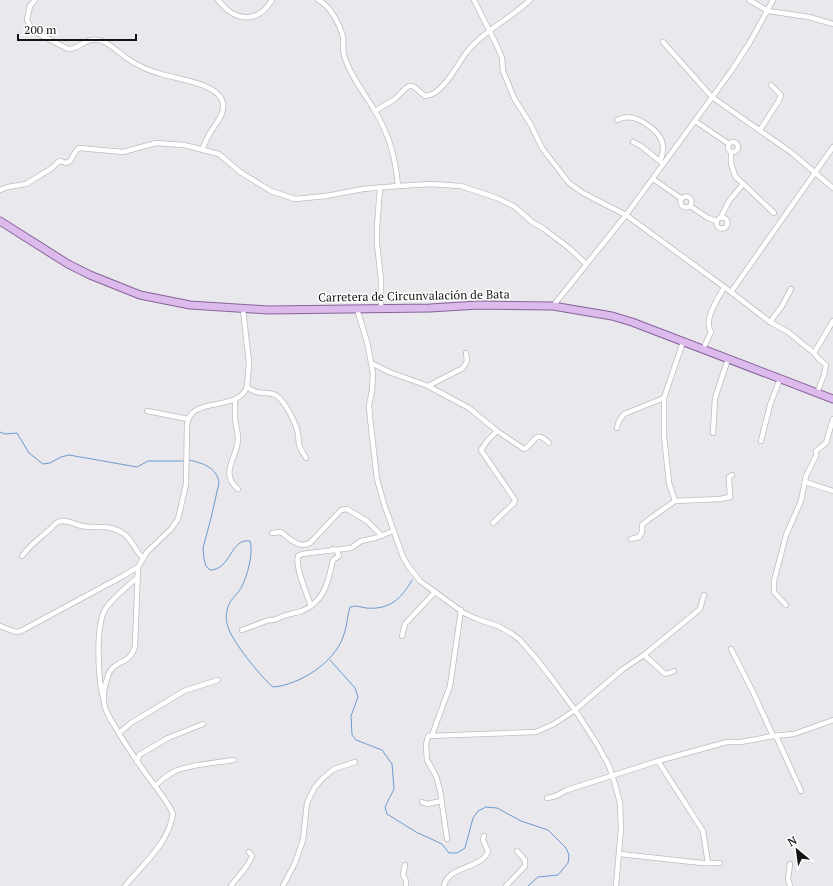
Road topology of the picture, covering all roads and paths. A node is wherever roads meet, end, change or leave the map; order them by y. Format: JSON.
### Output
{"nodes":[{"id":1,"x":35,"y":0,"type":"edge"},
{"id":2,"x":218,"y":0,"type":"edge"},
{"id":3,"x":272,"y":0,"type":"edge"},
{"id":4,"x":320,"y":0,"type":"edge"},
{"id":5,"x":474,"y":0,"type":"edge"},
{"id":6,"x":530,"y":0,"type":"edge"},
{"id":7,"x":749,"y":0,"type":"edge"},
{"id":8,"x":773,"y":0,"type":"edge"},
{"id":9,"x":768,"y":11,"type":"junction"},
{"id":10,"x":833,"y":24,"type":"edge"},
{"id":11,"x":490,"y":31,"type":"junction"},
{"id":12,"x":663,"y":42,"type":"dead end"},
{"id":13,"x":771,"y":85,"type":"dead end"},
{"id":14,"x":712,"y":97,"type":"junction"},
{"id":15,"x":375,"y":111,"type":"junction"},
{"id":16,"x":617,"y":120,"type":"dead end"},
{"id":17,"x":695,"y":121,"type":"junction"},
{"id":18,"x":760,"y":130,"type":"junction"},
{"id":19,"x":633,"y":142,"type":"dead end"},
{"id":20,"x":729,"y":144,"type":"junction"},
{"id":21,"x":833,"y":147,"type":"edge"},
{"id":22,"x":202,"y":149,"type":"junction"},
{"id":23,"x":731,"y":152,"type":"junction"},
{"id":24,"x":662,"y":163,"type":"junction"},
{"id":25,"x":816,"y":172,"type":"junction"},
{"id":26,"x":653,"y":179,"type":"junction"},
{"id":27,"x":743,"y":184,"type":"junction"},
{"id":28,"x":398,"y":186,"type":"junction"},
{"id":29,"x":380,"y":187,"type":"junction"},
{"id":30,"x":833,"y":188,"type":"edge"},
{"id":31,"x":0,"y":190,"type":"edge"},
{"id":32,"x":682,"y":199,"type":"junction"},
{"id":33,"x":690,"y":206,"type":"junction"},
{"id":34,"x":774,"y":213,"type":"dead end"},
{"id":35,"x":626,"y":214,"type":"junction"},
{"id":36,"x":721,"y":217,"type":"junction"},
{"id":37,"x":717,"y":221,"type":"junction"},
{"id":38,"x":0,"y":222,"type":"edge"},
{"id":39,"x":586,"y":264,"type":"junction"},
{"id":40,"x":724,"y":288,"type":"junction"},
{"id":41,"x":791,"y":289,"type":"dead end"},
{"id":42,"x":731,"y":292,"type":"junction"},
{"id":43,"x":553,"y":306,"type":"junction"},
{"id":44,"x":382,"y":308,"type":"junction"},
{"id":45,"x":243,"y":309,"type":"junction"},
{"id":46,"x":357,"y":309,"type":"junction"},
{"id":47,"x":833,"y":321,"type":"edge"},
{"id":48,"x":770,"y":322,"type":"junction"},
{"id":49,"x":683,"y":342,"type":"junction"},
{"id":50,"x":703,"y":349,"type":"junction"},
{"id":51,"x":466,"y":353,"type":"dead end"},
{"id":52,"x":814,"y":353,"type":"junction"},
{"id":53,"x":728,"y":359,"type":"junction"},
{"id":54,"x":371,"y":363,"type":"junction"},
{"id":55,"x":780,"y":379,"type":"junction"},
{"id":56,"x":428,"y":386,"type":"junction"},
{"id":57,"x":247,"y":387,"type":"junction"},
{"id":58,"x":817,"y":393,"type":"junction"},
{"id":59,"x":664,"y":398,"type":"junction"},
{"id":60,"x":833,"y":399,"type":"edge"},
{"id":61,"x":235,"y":400,"type":"junction"},
{"id":62,"x":147,"y":411,"type":"dead end"},
{"id":63,"x":188,"y":419,"type":"junction"},
{"id":64,"x":833,"y":420,"type":"edge"},
{"id":65,"x":617,"y":428,"type":"dead end"},
{"id":66,"x":496,"y":431,"type":"junction"},
{"id":67,"x":713,"y":433,"type":"dead end"},
{"id":68,"x":761,"y":441,"type":"dead end"},
{"id":69,"x":549,"y":443,"type":"dead end"},
{"id":70,"x":306,"y":458,"type":"dead end"},
{"id":71,"x":732,"y":475,"type":"dead end"},
{"id":72,"x":805,"y":482,"type":"junction"},
{"id":73,"x":238,"y":489,"type":"dead end"},
{"id":74,"x":833,"y":491,"type":"edge"},
{"id":75,"x":675,"y":501,"type":"junction"},
{"id":76,"x":493,"y":523,"type":"dead end"},
{"id":77,"x":394,"y":531,"type":"junction"},
{"id":78,"x":272,"y":533,"type":"dead end"},
{"id":79,"x":382,"y":536,"type":"junction"},
{"id":80,"x":631,"y":539,"type":"dead end"},
{"id":81,"x":333,"y":549,"type":"junction"},
{"id":82,"x":22,"y":556,"type":"dead end"},
{"id":83,"x":143,"y":558,"type":"junction"},
{"id":84,"x":138,"y":567,"type":"junction"},
{"id":85,"x":137,"y":578,"type":"junction"},
{"id":86,"x":435,"y":592,"type":"junction"},
{"id":87,"x":704,"y":595,"type":"dead end"},
{"id":88,"x":786,"y":605,"type":"dead end"},
{"id":89,"x":311,"y":606,"type":"junction"},
{"id":90,"x":460,"y":610,"type":"junction"},
{"id":91,"x":0,"y":626,"type":"edge"},
{"id":92,"x":242,"y":630,"type":"dead end"},
{"id":93,"x":402,"y":636,"type":"dead end"},
{"id":94,"x":731,"y":649,"type":"dead end"},
{"id":95,"x":644,"y":655,"type":"junction"},
{"id":96,"x":674,"y":671,"type":"dead end"},
{"id":97,"x":218,"y":680,"type":"dead end"},
{"id":98,"x":104,"y":698,"type":"junction"},
{"id":99,"x":575,"y":710,"type":"junction"},
{"id":100,"x":833,"y":720,"type":"edge"},
{"id":101,"x":203,"y":724,"type":"dead end"},
{"id":102,"x":119,"y":733,"type":"junction"},
{"id":103,"x":432,"y":736,"type":"junction"},
{"id":104,"x":775,"y":736,"type":"junction"},
{"id":105,"x":234,"y":760,"type":"dead end"},
{"id":106,"x":658,"y":761,"type":"junction"},
{"id":107,"x":137,"y":762,"type":"junction"},
{"id":108,"x":354,"y":762,"type":"dead end"},
{"id":109,"x":612,"y":776,"type":"junction"},
{"id":110,"x":155,"y":786,"type":"junction"},
{"id":111,"x":801,"y":791,"type":"dead end"},
{"id":112,"x":547,"y":798,"type":"dead end"},
{"id":113,"x":442,"y":801,"type":"junction"},
{"id":114,"x":422,"y":802,"type":"dead end"},
{"id":115,"x":484,"y":836,"type":"dead end"},
{"id":116,"x":447,"y":839,"type":"dead end"},
{"id":117,"x":516,"y":851,"type":"dead end"},
{"id":118,"x":249,"y":852,"type":"dead end"},
{"id":119,"x":620,"y":854,"type":"junction"},
{"id":120,"x":708,"y":863,"type":"junction"},
{"id":121,"x":720,"y":863,"type":"dead end"},
{"id":122,"x":790,"y":864,"type":"dead end"},
{"id":123,"x":405,"y":865,"type":"dead end"},
{"id":124,"x":125,"y":886,"type":"edge"},
{"id":125,"x":231,"y":886,"type":"edge"},
{"id":126,"x":283,"y":886,"type":"edge"},
{"id":127,"x":406,"y":886,"type":"edge"},
{"id":128,"x":444,"y":886,"type":"edge"},
{"id":129,"x":506,"y":886,"type":"edge"},
{"id":130,"x":616,"y":886,"type":"edge"},
{"id":131,"x":790,"y":886,"type":"edge"}],
"edges":[{"from":1,"to":22,"type":"street"},
{"from":2,"to":3,"type":"street"},
{"from":4,"to":15,"type":"street"},
{"from":5,"to":11,"type":"street"},
{"from":6,"to":11,"type":"street"},
{"from":7,"to":9,"type":"street"},
{"from":8,"to":9,"type":"street"},
{"from":9,"to":10,"type":"street"},
{"from":9,"to":14,"type":"street"},
{"from":11,"to":15,"type":"street"},
{"from":11,"to":35,"type":"street"},
{"from":12,"to":14,"type":"street"},
{"from":13,"to":18,"type":"street"},
{"from":14,"to":17,"type":"street"},
{"from":14,"to":18,"type":"street"},
{"from":15,"to":28,"type":"street"},
{"from":16,"to":24,"type":"street"},
{"from":17,"to":20,"type":"street"},
{"from":17,"to":24,"type":"street"},
{"from":18,"to":25,"type":"street"},
{"from":19,"to":24,"type":"street"},
{"from":20,"to":23,"type":"street"},
{"from":20,"to":23,"type":"street"},
{"from":21,"to":25,"type":"street"},
{"from":22,"to":29,"type":"street"},
{"from":22,"to":31,"type":"street"},
{"from":23,"to":27,"type":"street"},
{"from":24,"to":26,"type":"street"},
{"from":25,"to":30,"type":"street"},
{"from":25,"to":42,"type":"street"},
{"from":26,"to":32,"type":"street"},
{"from":26,"to":35,"type":"street"},
{"from":27,"to":34,"type":"street"},
{"from":27,"to":36,"type":"street"},
{"from":28,"to":29,"type":"street"},
{"from":28,"to":39,"type":"street"},
{"from":29,"to":44,"type":"street"},
{"from":32,"to":33,"type":"street"},
{"from":32,"to":33,"type":"street"},
{"from":33,"to":37,"type":"street"},
{"from":35,"to":39,"type":"street"},
{"from":35,"to":40,"type":"street"},
{"from":36,"to":37,"type":"street"},
{"from":36,"to":37,"type":"street"},
{"from":38,"to":45,"type":"main road","name":"Carretera de Circunvalación de Bata"},
{"from":39,"to":43,"type":"street"},
{"from":40,"to":42,"type":"street"},
{"from":40,"to":50,"type":"street"},
{"from":41,"to":48,"type":"street"},
{"from":42,"to":48,"type":"street"},
{"from":43,"to":44,"type":"main road","name":"Carretera de Circunvalación de Bata"},
{"from":43,"to":49,"type":"main road","name":"Carretera de Circunvalación de Bata"},
{"from":44,"to":46,"type":"main road","name":"Carretera de Circunvalación de Bata"},
{"from":45,"to":46,"type":"main road","name":"Carretera de Circunvalación de Bata"},
{"from":45,"to":57,"type":"street"},
{"from":46,"to":54,"type":"street"},
{"from":47,"to":52,"type":"street"},
{"from":48,"to":52,"type":"street"},
{"from":49,"to":50,"type":"main road","name":"Carretera de Circunvalación de Bata"},
{"from":49,"to":59,"type":"street"},
{"from":50,"to":53,"type":"main road","name":"Carretera de Circunvalación de Bata"},
{"from":51,"to":56,"type":"street"},
{"from":52,"to":58,"type":"street"},
{"from":53,"to":55,"type":"main road","name":"Carretera de Circunvalación de Bata"},
{"from":53,"to":67,"type":"street"},
{"from":54,"to":56,"type":"street"},
{"from":54,"to":77,"type":"street"},
{"from":55,"to":58,"type":"main road","name":"Carretera de Circunvalación de Bata"},
{"from":55,"to":68,"type":"street"},
{"from":56,"to":66,"type":"street"},
{"from":57,"to":61,"type":"street"},
{"from":57,"to":70,"type":"street"},
{"from":58,"to":60,"type":"main road","name":"Carretera de Circunvalación de Bata"},
{"from":59,"to":65,"type":"street"},
{"from":59,"to":75,"type":"street"},
{"from":61,"to":63,"type":"street"},
{"from":61,"to":73,"type":"street"},
{"from":62,"to":63,"type":"street"},
{"from":63,"to":83,"type":"street"},
{"from":64,"to":72,"type":"street"},
{"from":66,"to":69,"type":"street"},
{"from":66,"to":76,"type":"street"},
{"from":71,"to":75,"type":"street"},
{"from":72,"to":74,"type":"street"},
{"from":72,"to":88,"type":"street"},
{"from":75,"to":80,"type":"street"},
{"from":77,"to":79,"type":"street"},
{"from":77,"to":86,"type":"street"},
{"from":78,"to":79,"type":"street"},
{"from":79,"to":81,"type":"street"},
{"from":81,"to":89,"type":"street"},
{"from":81,"to":89,"type":"street"},
{"from":82,"to":83,"type":"street"},
{"from":83,"to":84,"type":"street"},
{"from":84,"to":85,"type":"street"},
{"from":84,"to":91,"type":"street"},
{"from":85,"to":98,"type":"street"},
{"from":85,"to":98,"type":"street"},
{"from":86,"to":90,"type":"street"},
{"from":86,"to":93,"type":"street"},
{"from":87,"to":95,"type":"street"},
{"from":89,"to":92,"type":"street"},
{"from":90,"to":99,"type":"street"},
{"from":90,"to":103,"type":"street"},
{"from":94,"to":104,"type":"street"},
{"from":95,"to":96,"type":"street"},
{"from":95,"to":99,"type":"street"},
{"from":97,"to":102,"type":"street"},
{"from":98,"to":102,"type":"street"},
{"from":99,"to":103,"type":"street"},
{"from":99,"to":109,"type":"street"},
{"from":100,"to":104,"type":"street"},
{"from":101,"to":107,"type":"street"},
{"from":102,"to":107,"type":"street"},
{"from":103,"to":113,"type":"street"},
{"from":104,"to":106,"type":"street"},
{"from":104,"to":111,"type":"street"},
{"from":105,"to":110,"type":"street"},
{"from":106,"to":109,"type":"street"},
{"from":106,"to":120,"type":"street"},
{"from":107,"to":110,"type":"street"},
{"from":108,"to":126,"type":"street"},
{"from":109,"to":112,"type":"street"},
{"from":109,"to":119,"type":"street"},
{"from":110,"to":124,"type":"street"},
{"from":113,"to":114,"type":"street"},
{"from":113,"to":116,"type":"street"},
{"from":115,"to":128,"type":"street"},
{"from":117,"to":129,"type":"street"},
{"from":118,"to":125,"type":"street"},
{"from":119,"to":120,"type":"street"},
{"from":119,"to":130,"type":"street"},
{"from":120,"to":121,"type":"street"},
{"from":122,"to":131,"type":"street"},
{"from":123,"to":127,"type":"street"}]}
